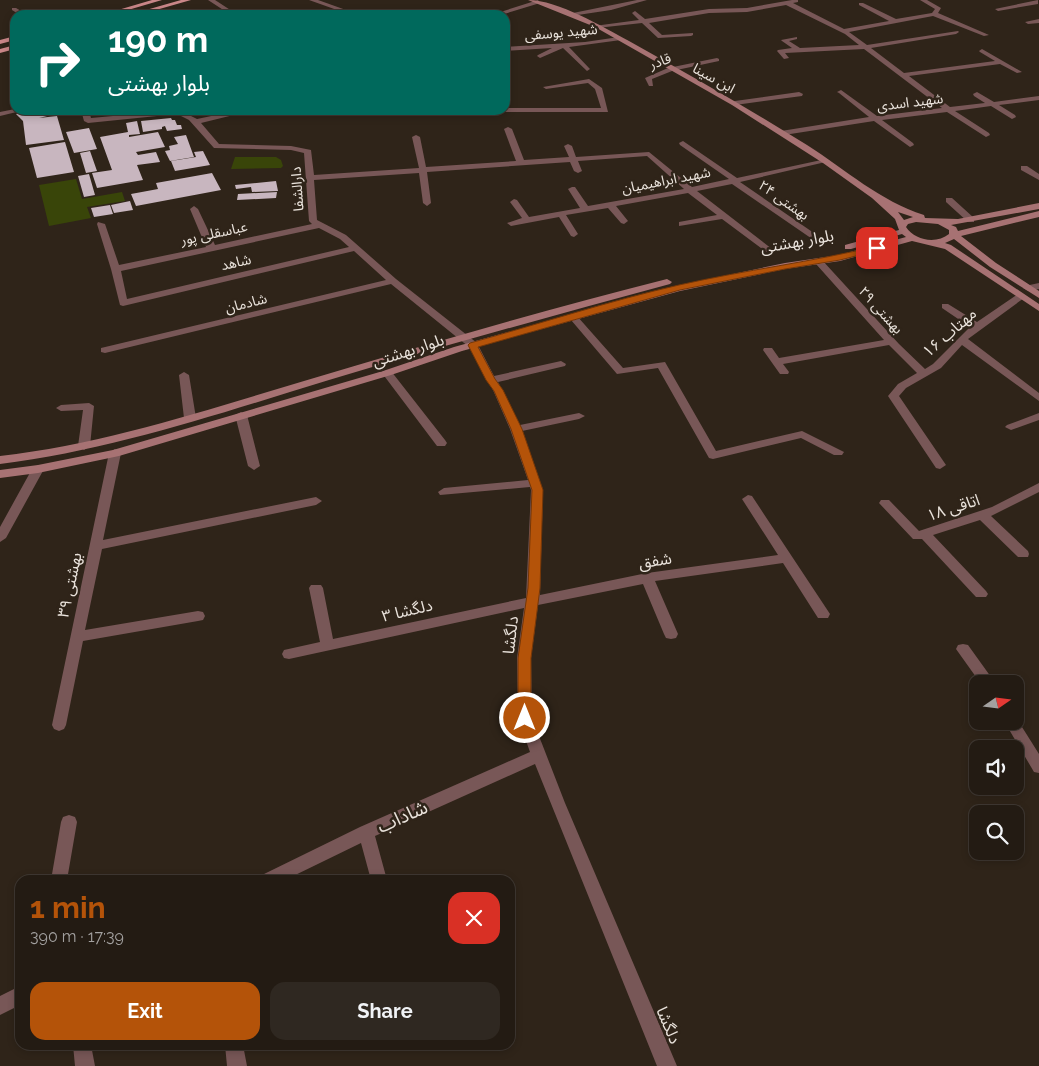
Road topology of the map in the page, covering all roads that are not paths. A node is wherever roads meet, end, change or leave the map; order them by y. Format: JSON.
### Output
{"nodes":[{"id":1,"x":159,"y":0,"type":"edge"},
{"id":2,"x":188,"y":0,"type":"edge"},
{"id":3,"x":211,"y":0,"type":"edge"},
{"id":4,"x":312,"y":0,"type":"edge"},
{"id":5,"x":644,"y":0,"type":"edge"},
{"id":6,"x":774,"y":0,"type":"edge"},
{"id":7,"x":800,"y":0,"type":"edge"},
{"id":8,"x":941,"y":0,"type":"edge"},
{"id":9,"x":534,"y":1,"type":"edge"},
{"id":10,"x":925,"y":1,"type":"edge"},
{"id":11,"x":1037,"y":2,"type":"edge"},
{"id":12,"x":785,"y":4,"type":"junction"},
{"id":13,"x":861,"y":4,"type":"dead end"},
{"id":14,"x":739,"y":5,"type":"dead end"},
{"id":15,"x":998,"y":9,"type":"dead end"},
{"id":16,"x":122,"y":10,"type":"edge"},
{"id":17,"x":151,"y":10,"type":"edge"},
{"id":18,"x":227,"y":10,"type":"edge"},
{"id":19,"x":342,"y":10,"type":"edge"},
{"id":20,"x":508,"y":10,"type":"edge"},
{"id":21,"x":747,"y":10,"type":"junction"},
{"id":22,"x":636,"y":13,"type":"dead end"},
{"id":23,"x":571,"y":14,"type":"junction"},
{"id":24,"x":934,"y":14,"type":"junction"},
{"id":25,"x":895,"y":21,"type":"junction"},
{"id":26,"x":1039,"y":21,"type":"edge"},
{"id":27,"x":643,"y":22,"type":"junction"},
{"id":28,"x":1028,"y":22,"type":"dead end"},
{"id":29,"x":597,"y":26,"type":"junction"},
{"id":30,"x":842,"y":31,"type":"junction"},
{"id":31,"x":956,"y":32,"type":"dead end"},
{"id":32,"x":691,"y":34,"type":"dead end"},
{"id":33,"x":986,"y":35,"type":"dead end"},
{"id":34,"x":795,"y":38,"type":"dead end"},
{"id":35,"x":619,"y":39,"type":"junction"},
{"id":36,"x":564,"y":46,"type":"junction"},
{"id":37,"x":864,"y":47,"type":"junction"},
{"id":38,"x":510,"y":49,"type":"edge"},
{"id":39,"x":798,"y":50,"type":"junction"},
{"id":40,"x":982,"y":51,"type":"dead end"},
{"id":41,"x":540,"y":56,"type":"dead end"},
{"id":42,"x":786,"y":58,"type":"dead end"},
{"id":43,"x":717,"y":60,"type":"dead end"},
{"id":44,"x":1002,"y":62,"type":"junction"},
{"id":45,"x":588,"y":69,"type":"dead end"},
{"id":46,"x":670,"y":69,"type":"junction"},
{"id":47,"x":1019,"y":72,"type":"dead end"},
{"id":48,"x":902,"y":75,"type":"junction"},
{"id":49,"x":651,"y":85,"type":"dead end"},
{"id":50,"x":546,"y":87,"type":"dead end"},
{"id":51,"x":841,"y":92,"type":"dead end"},
{"id":52,"x":799,"y":94,"type":"dead end"},
{"id":53,"x":977,"y":94,"type":"dead end"},
{"id":54,"x":1039,"y":98,"type":"edge"},
{"id":55,"x":735,"y":104,"type":"junction"},
{"id":56,"x":994,"y":104,"type":"junction"},
{"id":57,"x":510,"y":110,"type":"edge"},
{"id":58,"x":948,"y":110,"type":"junction"},
{"id":59,"x":86,"y":115,"type":"edge"},
{"id":60,"x":148,"y":115,"type":"edge"},
{"id":61,"x":186,"y":115,"type":"edge"},
{"id":62,"x":228,"y":115,"type":"edge"},
{"id":63,"x":1012,"y":117,"type":"dead end"},
{"id":64,"x":876,"y":119,"type":"junction"},
{"id":65,"x":196,"y":122,"type":"junction"},
{"id":66,"x":508,"y":129,"type":"dead end"},
{"id":67,"x":784,"y":134,"type":"junction"},
{"id":68,"x":986,"y":135,"type":"dead end"},
{"id":69,"x":416,"y":137,"type":"dead end"},
{"id":70,"x":684,"y":143,"type":"dead end"},
{"id":71,"x":910,"y":145,"type":"dead end"},
{"id":72,"x":568,"y":146,"type":"dead end"},
{"id":73,"x":574,"y":159,"type":"junction"},
{"id":74,"x":826,"y":161,"type":"junction"},
{"id":75,"x":521,"y":163,"type":"junction"},
{"id":76,"x":1024,"y":168,"type":"dead end"},
{"id":77,"x":423,"y":170,"type":"junction"},
{"id":78,"x":578,"y":171,"type":"dead end"},
{"id":79,"x":310,"y":178,"type":"junction"},
{"id":80,"x":1039,"y":178,"type":"edge"},
{"id":81,"x":733,"y":180,"type":"junction"},
{"id":82,"x":572,"y":189,"type":"dead end"},
{"id":83,"x":690,"y":190,"type":"junction"},
{"id":84,"x":875,"y":196,"type":"junction"},
{"id":85,"x":949,"y":200,"type":"dead end"},
{"id":86,"x":514,"y":202,"type":"dead end"},
{"id":87,"x":426,"y":203,"type":"dead end"},
{"id":88,"x":610,"y":205,"type":"junction"},
{"id":89,"x":1039,"y":206,"type":"edge"},
{"id":90,"x":194,"y":209,"type":"dead end"},
{"id":91,"x":585,"y":209,"type":"junction"},
{"id":92,"x":561,"y":214,"type":"junction"},
{"id":93,"x":1039,"y":214,"type":"edge"},
{"id":94,"x":724,"y":216,"type":"junction"},
{"id":95,"x":931,"y":219,"type":"junction"},
{"id":96,"x":528,"y":220,"type":"junction"},
{"id":97,"x":971,"y":220,"type":"junction"},
{"id":98,"x":624,"y":221,"type":"dead end"},
{"id":99,"x":940,"y":222,"type":"junction"},
{"id":100,"x":511,"y":223,"type":"dead end"},
{"id":101,"x":101,"y":224,"type":"dead end"},
{"id":102,"x":682,"y":224,"type":"dead end"},
{"id":103,"x":319,"y":225,"type":"junction"},
{"id":104,"x":903,"y":228,"type":"junction"},
{"id":105,"x":574,"y":234,"type":"dead end"},
{"id":106,"x":954,"y":235,"type":"junction"},
{"id":107,"x":914,"y":238,"type":"junction"},
{"id":108,"x":821,"y":242,"type":"dead end"},
{"id":109,"x":930,"y":242,"type":"junction"},
{"id":110,"x":210,"y":247,"type":"junction"},
{"id":111,"x":355,"y":248,"type":"junction"},
{"id":112,"x":769,"y":251,"type":"dead end"},
{"id":113,"x":819,"y":262,"type":"junction"},
{"id":114,"x":993,"y":265,"type":"junction"},
{"id":115,"x":982,"y":268,"type":"junction"},
{"id":116,"x":116,"y":269,"type":"junction"},
{"id":117,"x":393,"y":281,"type":"junction"},
{"id":118,"x":1039,"y":286,"type":"edge"},
{"id":119,"x":667,"y":287,"type":"junction"},
{"id":120,"x":1025,"y":292,"type":"junction"},
{"id":121,"x":1039,"y":295,"type":"edge"},
{"id":122,"x":945,"y":306,"type":"dead end"},
{"id":123,"x":1039,"y":308,"type":"edge"},
{"id":124,"x":574,"y":318,"type":"junction"},
{"id":125,"x":977,"y":327,"type":"junction"},
{"id":126,"x":962,"y":340,"type":"junction"},
{"id":127,"x":467,"y":341,"type":"junction"},
{"id":128,"x":891,"y":342,"type":"junction"},
{"id":129,"x":105,"y":350,"type":"dead end"},
{"id":130,"x":768,"y":350,"type":"dead end"},
{"id":131,"x":777,"y":362,"type":"junction"},
{"id":132,"x":561,"y":364,"type":"dead end"},
{"id":133,"x":388,"y":372,"type":"junction"},
{"id":134,"x":784,"y":372,"type":"dead end"},
{"id":135,"x":924,"y":374,"type":"junction"},
{"id":136,"x":184,"y":375,"type":"dead end"},
{"id":137,"x":491,"y":380,"type":"junction"},
{"id":138,"x":1039,"y":398,"type":"edge"},
{"id":139,"x":61,"y":408,"type":"dead end"},
{"id":140,"x":241,"y":415,"type":"junction"},
{"id":141,"x":579,"y":416,"type":"dead end"},
{"id":142,"x":1039,"y":416,"type":"edge"},
{"id":143,"x":190,"y":418,"type":"junction"},
{"id":144,"x":1011,"y":427,"type":"dead end"},
{"id":145,"x":516,"y":429,"type":"junction"},
{"id":146,"x":441,"y":443,"type":"dead end"},
{"id":147,"x":84,"y":446,"type":"junction"},
{"id":148,"x":838,"y":452,"type":"dead end"},
{"id":149,"x":115,"y":453,"type":"junction"},
{"id":150,"x":0,"y":460,"type":"edge"},
{"id":151,"x":940,"y":465,"type":"dead end"},
{"id":152,"x":254,"y":466,"type":"dead end"},
{"id":153,"x":38,"y":469,"type":"junction"},
{"id":154,"x":0,"y":474,"type":"edge"},
{"id":155,"x":535,"y":483,"type":"junction"},
{"id":156,"x":1039,"y":487,"type":"edge"},
{"id":157,"x":444,"y":492,"type":"dead end"},
{"id":158,"x":748,"y":499,"type":"dead end"},
{"id":159,"x":316,"y":501,"type":"dead end"},
{"id":160,"x":885,"y":503,"type":"dead end"},
{"id":161,"x":982,"y":515,"type":"junction"},
{"id":162,"x":925,"y":534,"type":"junction"},
{"id":163,"x":0,"y":538,"type":"edge"},
{"id":164,"x":95,"y":546,"type":"junction"},
{"id":165,"x":1023,"y":554,"type":"dead end"},
{"id":166,"x":785,"y":558,"type":"junction"},
{"id":167,"x":647,"y":578,"type":"junction"},
{"id":168,"x":316,"y":588,"type":"dead end"},
{"id":169,"x":981,"y":594,"type":"dead end"},
{"id":170,"x":532,"y":601,"type":"junction"},
{"id":171,"x":824,"y":614,"type":"dead end"},
{"id":172,"x":198,"y":616,"type":"dead end"},
{"id":173,"x":671,"y":634,"type":"dead end"},
{"id":174,"x":77,"y":637,"type":"junction"},
{"id":175,"x":328,"y":646,"type":"junction"},
{"id":176,"x":963,"y":649,"type":"dead end"},
{"id":177,"x":289,"y":654,"type":"dead end"},
{"id":178,"x":982,"y":675,"type":"edge"},
{"id":179,"x":59,"y":724,"type":"dead end"},
{"id":180,"x":1016,"y":730,"type":"edge"},
{"id":181,"x":539,"y":755,"type":"junction"},
{"id":182,"x":1039,"y":767,"type":"edge"},
{"id":183,"x":69,"y":822,"type":"dead end"},
{"id":184,"x":366,"y":832,"type":"junction"},
{"id":185,"x":60,"y":875,"type":"edge"},
{"id":186,"x":278,"y":875,"type":"edge"},
{"id":187,"x":378,"y":875,"type":"edge"},
{"id":188,"x":15,"y":998,"type":"edge"},
{"id":189,"x":0,"y":1006,"type":"edge"},
{"id":190,"x":83,"y":1050,"type":"edge"},
{"id":191,"x":235,"y":1050,"type":"edge"},
{"id":192,"x":85,"y":1066,"type":"edge"},
{"id":193,"x":237,"y":1066,"type":"edge"},
{"id":194,"x":667,"y":1066,"type":"edge"}],
"edges":[{"from":1,"to":16,"type":"main road"},
{"from":2,"to":17,"type":"main road"},
{"from":3,"to":18,"type":"street"},
{"from":4,"to":19,"type":"street"},
{"from":5,"to":23,"type":"street"},
{"from":6,"to":12,"type":"street"},
{"from":7,"to":12,"type":"street"},
{"from":8,"to":10,"type":"street"},
{"from":9,"to":20,"type":"street"},
{"from":9,"to":23,"type":"main road","name":"ابن سینا"},
{"from":10,"to":24,"type":"street"},
{"from":11,"to":15,"type":"street"},
{"from":12,"to":21,"type":"street"},
{"from":12,"to":30,"type":"street"},
{"from":13,"to":25,"type":"street"},
{"from":14,"to":21,"type":"street"},
{"from":21,"to":27,"type":"street"},
{"from":22,"to":27,"type":"street"},
{"from":23,"to":29,"type":"main road","name":"ابن سینا"},
{"from":24,"to":25,"type":"street"},
{"from":24,"to":33,"type":"street"},
{"from":25,"to":30,"type":"street"},
{"from":26,"to":28,"type":"street"},
{"from":27,"to":29,"type":"street"},
{"from":27,"to":32,"type":"street"},
{"from":29,"to":35,"type":"main road","name":"ابن سینا"},
{"from":30,"to":37,"type":"street"},
{"from":31,"to":37,"type":"street"},
{"from":34,"to":39,"type":"street"},
{"from":35,"to":36,"type":"street","name":"شهید یوسفی"},
{"from":35,"to":46,"type":"main road","name":"ابن سینا"},
{"from":36,"to":38,"type":"street","name":"شهید یوسفی"},
{"from":36,"to":41,"type":"street"},
{"from":36,"to":45,"type":"street"},
{"from":37,"to":39,"type":"street"},
{"from":37,"to":48,"type":"street"},
{"from":39,"to":42,"type":"street"},
{"from":40,"to":44,"type":"street"},
{"from":43,"to":46,"type":"street","name":"قادر"},
{"from":44,"to":47,"type":"street"},
{"from":44,"to":48,"type":"street"},
{"from":46,"to":49,"type":"street","name":"قادر"},
{"from":46,"to":55,"type":"main road","name":"ابن سینا"},
{"from":48,"to":58,"type":"street"},
{"from":50,"to":57,"type":"street"},
{"from":51,"to":64,"type":"street"},
{"from":52,"to":55,"type":"street"},
{"from":53,"to":56,"type":"street"},
{"from":54,"to":56,"type":"street","name":"شهید اسدی"},
{"from":55,"to":67,"type":"main road","name":"ابن سینا"},
{"from":56,"to":58,"type":"street","name":"شهید اسدی"},
{"from":56,"to":63,"type":"street"},
{"from":58,"to":64,"type":"street","name":"شهید اسدی"},
{"from":58,"to":68,"type":"street"},
{"from":59,"to":60,"type":"street","name":"دارالشفا"},
{"from":61,"to":65,"type":"street","name":"دارالشفا"},
{"from":62,"to":65,"type":"street"},
{"from":64,"to":67,"type":"street","name":"شهید اسدی"},
{"from":64,"to":71,"type":"street"},
{"from":65,"to":79,"type":"street","name":"دارالشفا"},
{"from":66,"to":75,"type":"street"},
{"from":67,"to":74,"type":"main road","name":"ابن سینا"},
{"from":69,"to":77,"type":"street"},
{"from":70,"to":81,"type":"street","name":"بهشتی ۲۴"},
{"from":72,"to":73,"type":"street"},
{"from":73,"to":75,"type":"street"},
{"from":73,"to":78,"type":"street"},
{"from":73,"to":83,"type":"street"},
{"from":74,"to":81,"type":"street","name":"شهید ابراهیمیان"},
{"from":74,"to":84,"type":"main road","name":"ابن سینا"},
{"from":75,"to":77,"type":"street"},
{"from":76,"to":80,"type":"street"},
{"from":77,"to":79,"type":"street"},
{"from":77,"to":87,"type":"street"},
{"from":79,"to":103,"type":"street","name":"دارالشفا"},
{"from":81,"to":83,"type":"street","name":"شهید ابراهیمیان"},
{"from":81,"to":108,"type":"street","name":"بهشتی ۲۴"},
{"from":82,"to":91,"type":"street"},
{"from":83,"to":88,"type":"street","name":"شهید ابراهیمیان"},
{"from":83,"to":94,"type":"street"},
{"from":84,"to":95,"type":"main road"},
{"from":84,"to":104,"type":"main road"},
{"from":85,"to":97,"type":"street"},
{"from":86,"to":96,"type":"street"},
{"from":88,"to":91,"type":"street","name":"شهید ابراهیمیان"},
{"from":88,"to":98,"type":"street"},
{"from":89,"to":97,"type":"main road"},
{"from":90,"to":110,"type":"street"},
{"from":91,"to":92,"type":"street","name":"شهید ابراهیمیان"},
{"from":92,"to":96,"type":"street","name":"شهید ابراهیمیان"},
{"from":92,"to":105,"type":"street"},
{"from":93,"to":106,"type":"main road"},
{"from":94,"to":102,"type":"street"},
{"from":94,"to":112,"type":"street"},
{"from":95,"to":99,"type":"main road"},
{"from":95,"to":104,"type":"main road","name":"بلوار بهشتی"},
{"from":96,"to":100,"type":"street","name":"شهید ابراهیمیان"},
{"from":97,"to":99,"type":"main road"},
{"from":99,"to":106,"type":"main road"},
{"from":101,"to":116,"type":"street"},
{"from":103,"to":110,"type":"street","name":"عباسقلی پور"},
{"from":103,"to":111,"type":"street","name":"دارالشفا"},
{"from":104,"to":107,"type":"main road"},
{"from":104,"to":119,"type":"main road","name":"بلوار بهشتی"},
{"from":106,"to":109,"type":"main road"},
{"from":106,"to":114,"type":"main road"},
{"from":107,"to":109,"type":"main road"},
{"from":107,"to":113,"type":"main road","name":"بلوار بهشتی"},
{"from":109,"to":115,"type":"main road"},
{"from":110,"to":116,"type":"street","name":"عباسقلی پور"},
{"from":111,"to":116,"type":"street","name":"شاهد"},
{"from":111,"to":117,"type":"street","name":"دارالشفا"},
{"from":113,"to":119,"type":"main road","name":"بلوار بهشتی"},
{"from":113,"to":128,"type":"street","name":"بهشتی ۲۹"},
{"from":114,"to":115,"type":"main road"},
{"from":114,"to":120,"type":"main road"},
{"from":115,"to":120,"type":"main road"},
{"from":117,"to":127,"type":"street","name":"دارالشفا"},
{"from":117,"to":129,"type":"street","name":"شادمان"},
{"from":118,"to":120,"type":"street"},
{"from":119,"to":124,"type":"main road","name":"بلوار بهشتی"},
{"from":119,"to":127,"type":"main road","name":"بلوار بهشتی"},
{"from":120,"to":121,"type":"main road"},
{"from":120,"to":123,"type":"main road"},
{"from":120,"to":125,"type":"street","name":"مهتاب ۱۶"},
{"from":122,"to":125,"type":"street"},
{"from":124,"to":127,"type":"main road","name":"بلوار بهشتی"},
{"from":124,"to":148,"type":"street"},
{"from":125,"to":126,"type":"street","name":"مهتاب ۱۶"},
{"from":126,"to":135,"type":"street","name":"مهتاب ۱۶"},
{"from":126,"to":138,"type":"street"},
{"from":127,"to":133,"type":"main road","name":"بلوار بهشتی"},
{"from":127,"to":137,"type":"street","name":"دلگشا"},
{"from":127,"to":143,"type":"main road","name":"بلوار بهشتی"},
{"from":128,"to":131,"type":"street"},
{"from":128,"to":135,"type":"street","name":"بهشتی ۲۹"},
{"from":130,"to":131,"type":"street"},
{"from":131,"to":134,"type":"street"},
{"from":132,"to":137,"type":"street"},
{"from":133,"to":140,"type":"main road","name":"بلوار بهشتی"},
{"from":133,"to":146,"type":"street"},
{"from":135,"to":151,"type":"street","name":"مهتاب ۱۶"},
{"from":136,"to":143,"type":"street"},
{"from":137,"to":145,"type":"street","name":"دلگشا"},
{"from":139,"to":147,"type":"street"},
{"from":140,"to":149,"type":"main road","name":"بلوار بهشتی"},
{"from":140,"to":152,"type":"street"},
{"from":141,"to":145,"type":"street"},
{"from":142,"to":144,"type":"street"},
{"from":143,"to":147,"type":"main road","name":"بلوار بهشتی"},
{"from":145,"to":155,"type":"street","name":"دلگشا"},
{"from":147,"to":150,"type":"main road","name":"بلوار بهشتی"},
{"from":149,"to":153,"type":"main road","name":"بلوار بهشتی"},
{"from":149,"to":164,"type":"street","name":"بهشتی ۳۹"},
{"from":153,"to":154,"type":"main road","name":"بلوار بهشتی"},
{"from":153,"to":163,"type":"street"},
{"from":155,"to":157,"type":"street"},
{"from":155,"to":170,"type":"street","name":"دلگشا"},
{"from":156,"to":161,"type":"street","name":"اتاقی ۱۸"},
{"from":158,"to":166,"type":"street"},
{"from":159,"to":164,"type":"street"},
{"from":160,"to":162,"type":"street","name":"اتاقی ۱۸"},
{"from":161,"to":162,"type":"street","name":"اتاقی ۱۸"},
{"from":161,"to":165,"type":"street"},
{"from":162,"to":169,"type":"street"},
{"from":164,"to":174,"type":"street","name":"بهشتی ۳۹"},
{"from":166,"to":167,"type":"street","name":"شفق"},
{"from":166,"to":171,"type":"street"},
{"from":167,"to":170,"type":"street","name":"شفق"},
{"from":167,"to":173,"type":"street"},
{"from":168,"to":175,"type":"street"},
{"from":170,"to":175,"type":"street","name":"دلگشا ۳"},
{"from":170,"to":181,"type":"street","name":"دلگشا"},
{"from":172,"to":174,"type":"street"},
{"from":174,"to":179,"type":"street","name":"بهشتی ۳۹"},
{"from":175,"to":177,"type":"street","name":"دلگشا ۳"},
{"from":176,"to":178,"type":"street"},
{"from":180,"to":182,"type":"street"},
{"from":181,"to":184,"type":"street","name":"شاداب"},
{"from":181,"to":194,"type":"street","name":"دلگشا"},
{"from":183,"to":185,"type":"street"},
{"from":184,"to":186,"type":"street","name":"شاداب"},
{"from":184,"to":187,"type":"street"},
{"from":188,"to":189,"type":"street"},
{"from":190,"to":192,"type":"street"},
{"from":191,"to":193,"type":"street"}]}
